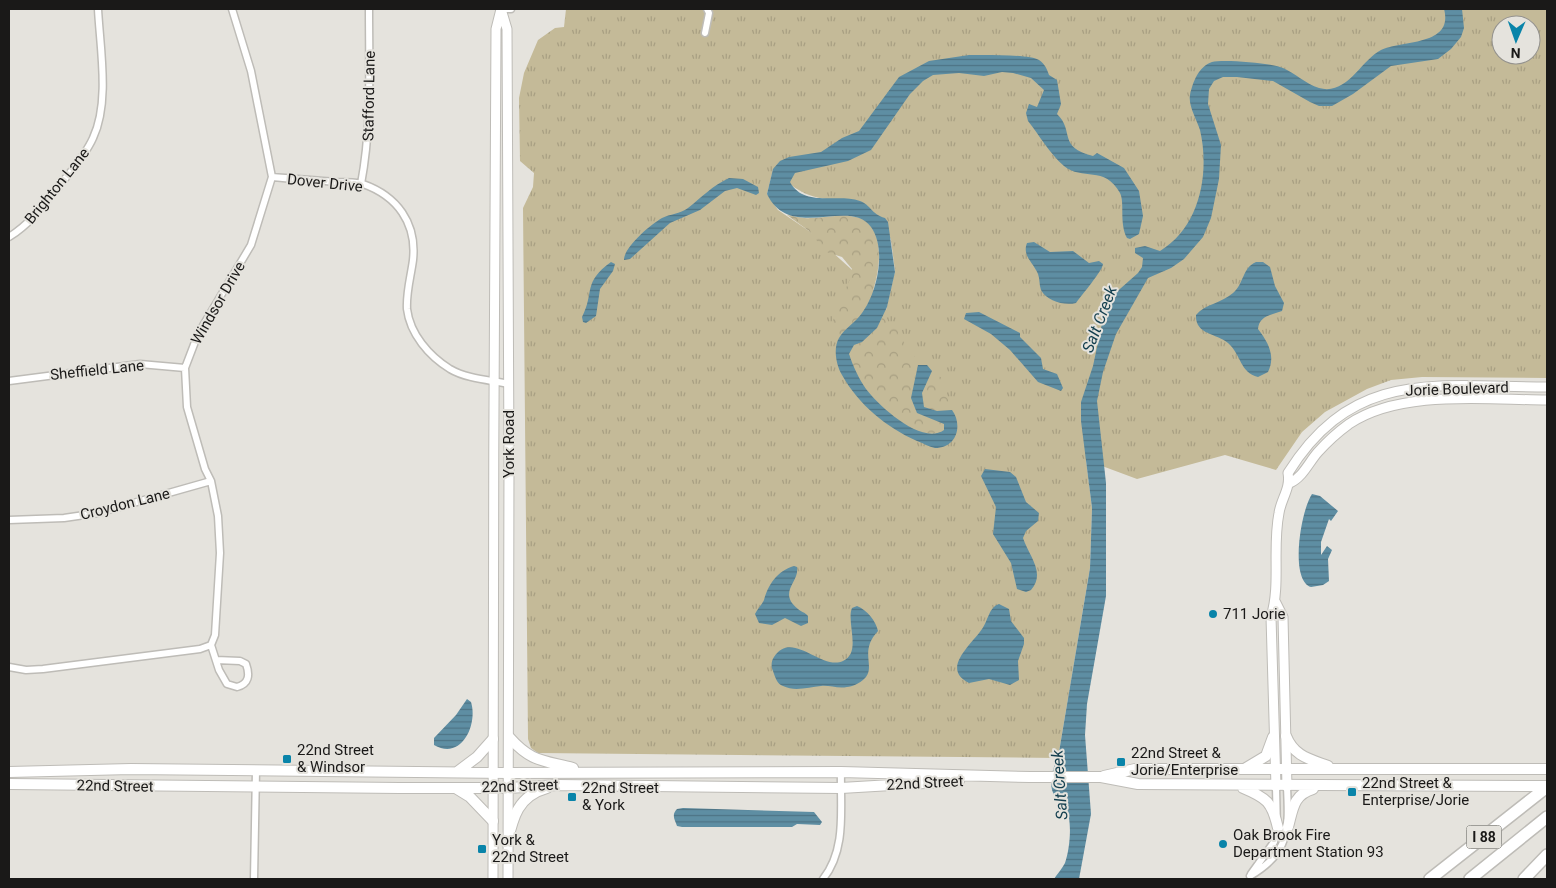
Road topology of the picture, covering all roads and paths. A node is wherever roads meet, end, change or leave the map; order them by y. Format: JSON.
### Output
{"nodes":[{"id":1,"x":98,"y":9,"type":"edge"},
{"id":2,"x":232,"y":9,"type":"edge"},
{"id":3,"x":370,"y":9,"type":"edge"},
{"id":4,"x":501,"y":9,"type":"edge"},
{"id":5,"x":511,"y":9,"type":"edge"},
{"id":6,"x":707,"y":9,"type":"edge"},
{"id":7,"x":705,"y":33,"type":"dead end"},
{"id":8,"x":272,"y":177,"type":"junction"},
{"id":9,"x":361,"y":184,"type":"junction"},
{"id":10,"x":9,"y":237,"type":"edge"},
{"id":11,"x":185,"y":368,"type":"junction"},
{"id":12,"x":9,"y":381,"type":"edge"},
{"id":13,"x":495,"y":381,"type":"junction"},
{"id":14,"x":509,"y":384,"type":"junction"},
{"id":15,"x":1547,"y":387,"type":"edge"},
{"id":16,"x":1547,"y":400,"type":"edge"},
{"id":17,"x":211,"y":480,"type":"junction"},
{"id":18,"x":1290,"y":483,"type":"junction"},
{"id":19,"x":9,"y":520,"type":"edge"},
{"id":20,"x":1275,"y":602,"type":"junction"},
{"id":21,"x":211,"y":645,"type":"junction"},
{"id":22,"x":216,"y":660,"type":"junction"},
{"id":23,"x":9,"y":667,"type":"edge"},
{"id":24,"x":1274,"y":736,"type":"junction"},
{"id":25,"x":1286,"y":736,"type":"junction"},
{"id":26,"x":509,"y":737,"type":"junction"},
{"id":27,"x":493,"y":738,"type":"junction"},
{"id":28,"x":1245,"y":768,"type":"junction"},
{"id":29,"x":1276,"y":768,"type":"junction"},
{"id":30,"x":1287,"y":768,"type":"junction"},
{"id":31,"x":1336,"y":769,"type":"junction"},
{"id":32,"x":1547,"y":769,"type":"edge"},
{"id":33,"x":256,"y":770,"type":"junction"},
{"id":34,"x":9,"y":772,"type":"edge"},
{"id":35,"x":456,"y":772,"type":"junction"},
{"id":36,"x":493,"y":772,"type":"junction"},
{"id":37,"x":586,"y":772,"type":"junction"},
{"id":38,"x":841,"y":772,"type":"junction"},
{"id":39,"x":509,"y":773,"type":"junction"},
{"id":40,"x":1030,"y":777,"type":"junction"},
{"id":41,"x":1101,"y":777,"type":"junction"},
{"id":42,"x":9,"y":784,"type":"edge"},
{"id":43,"x":558,"y":785,"type":"junction"},
{"id":44,"x":1238,"y":786,"type":"junction"},
{"id":45,"x":1320,"y":786,"type":"junction"},
{"id":46,"x":255,"y":787,"type":"junction"},
{"id":47,"x":1276,"y":787,"type":"junction"},
{"id":48,"x":1287,"y":787,"type":"junction"},
{"id":49,"x":456,"y":788,"type":"junction"},
{"id":50,"x":493,"y":788,"type":"junction"},
{"id":51,"x":508,"y":788,"type":"junction"},
{"id":52,"x":841,"y":788,"type":"junction"},
{"id":53,"x":1544,"y":789,"type":"edge"},
{"id":54,"x":1547,"y":816,"type":"edge"},
{"id":55,"x":493,"y":821,"type":"junction"},
{"id":56,"x":1283,"y":827,"type":"junction"},
{"id":57,"x":507,"y":844,"type":"junction"},
{"id":58,"x":1547,"y":855,"type":"edge"},
{"id":59,"x":1249,"y":878,"type":"edge"},
{"id":60,"x":254,"y":879,"type":"edge"},
{"id":61,"x":493,"y":879,"type":"edge"},
{"id":62,"x":508,"y":879,"type":"edge"},
{"id":63,"x":823,"y":879,"type":"edge"},
{"id":64,"x":1430,"y":879,"type":"edge"},
{"id":65,"x":1470,"y":879,"type":"edge"},
{"id":66,"x":1524,"y":879,"type":"edge"}],
"edges":[{"from":1,"to":10,"type":"street","name":"Brighton Lane"},
{"from":2,"to":8,"type":"street","name":"Windsor Drive"},
{"from":3,"to":9,"type":"street","name":"Stafford Lane"},
{"from":4,"to":5,"type":"street"},
{"from":4,"to":13,"type":"main road","name":"York Road"},
{"from":4,"to":14,"type":"main road","name":"York Road"},
{"from":6,"to":7,"type":"street"},
{"from":8,"to":9,"type":"street","name":"Dover Drive"},
{"from":8,"to":11,"type":"street","name":"Windsor Drive"},
{"from":9,"to":13,"type":"street","name":"Dover Drive"},
{"from":11,"to":12,"type":"street","name":"Sheffield Lane"},
{"from":11,"to":17,"type":"street","name":"Windsor Drive"},
{"from":13,"to":14,"type":"street","name":"Dover Drive"},
{"from":13,"to":27,"type":"main road","name":"York Road"},
{"from":14,"to":26,"type":"main road","name":"York Road"},
{"from":15,"to":18,"type":"main road","name":"Jorie Boulevard"},
{"from":16,"to":18,"type":"main road","name":"Jorie Boulevard"},
{"from":17,"to":19,"type":"street","name":"Croydon Lane"},
{"from":17,"to":21,"type":"street","name":"Windsor Drive"},
{"from":18,"to":20,"type":"main road","name":"Jorie Boulevard"},
{"from":20,"to":24,"type":"main road","name":"Jorie Boulevard"},
{"from":20,"to":25,"type":"main road","name":"Jorie Boulevard"},
{"from":21,"to":22,"type":"street","name":"Windsor Drive"},
{"from":21,"to":23,"type":"street"},
{"from":22,"to":22,"type":"street","name":"Windsor Drive"},
{"from":24,"to":28,"type":"main road"},
{"from":24,"to":29,"type":"main road","name":"Jorie Boulevard"},
{"from":25,"to":30,"type":"main road","name":"Jorie Boulevard"},
{"from":25,"to":31,"type":"main road"},
{"from":26,"to":37,"type":"main road"},
{"from":26,"to":39,"type":"main road","name":"York Road"},
{"from":27,"to":35,"type":"main road"},
{"from":27,"to":36,"type":"main road","name":"York Road"},
{"from":28,"to":29,"type":"main road","name":"22nd Street"},
{"from":28,"to":41,"type":"main road","name":"22nd Street"},
{"from":29,"to":30,"type":"main road","name":"22nd Street"},
{"from":29,"to":47,"type":"main road","name":"Jorie Boulevard"},
{"from":30,"to":31,"type":"main road","name":"22nd Street"},
{"from":30,"to":48,"type":"main road","name":"Jorie Boulevard"},
{"from":31,"to":32,"type":"main road","name":"22nd Street"},
{"from":33,"to":34,"type":"main road","name":"22nd Street"},
{"from":33,"to":35,"type":"main road","name":"22nd Street"},
{"from":33,"to":46,"type":"street"},
{"from":35,"to":36,"type":"main road","name":"22nd Street"},
{"from":36,"to":39,"type":"main road","name":"22nd Street"},
{"from":36,"to":50,"type":"main road","name":"York Road"},
{"from":37,"to":38,"type":"main road","name":"22nd Street"},
{"from":37,"to":39,"type":"main road","name":"22nd Street"},
{"from":38,"to":40,"type":"main road","name":"22nd Street"},
{"from":38,"to":52,"type":"street"},
{"from":39,"to":51,"type":"main road","name":"York Road"},
{"from":40,"to":41,"type":"main road","name":"22nd Street"},
{"from":40,"to":52,"type":"main road","name":"22nd Street"},
{"from":41,"to":44,"type":"main road","name":"22nd Street"},
{"from":42,"to":46,"type":"main road","name":"22nd Street"},
{"from":43,"to":51,"type":"main road","name":"22nd Street"},
{"from":43,"to":52,"type":"main road","name":"22nd Street"},
{"from":43,"to":57,"type":"main road"},
{"from":44,"to":47,"type":"main road","name":"22nd Street"},
{"from":44,"to":56,"type":"main road"},
{"from":45,"to":48,"type":"main road","name":"22nd Street"},
{"from":45,"to":53,"type":"main road","name":"22nd Street"},
{"from":45,"to":56,"type":"main road"},
{"from":46,"to":49,"type":"main road","name":"22nd Street"},
{"from":46,"to":60,"type":"street"},
{"from":47,"to":48,"type":"main road","name":"22nd Street"},
{"from":47,"to":56,"type":"street"},
{"from":48,"to":56,"type":"street"},
{"from":49,"to":50,"type":"main road","name":"22nd Street"},
{"from":49,"to":55,"type":"main road"},
{"from":50,"to":51,"type":"main road","name":"22nd Street"},
{"from":50,"to":55,"type":"main road","name":"York Road"},
{"from":51,"to":57,"type":"main road","name":"York Road"},
{"from":52,"to":63,"type":"street"},
{"from":53,"to":64,"type":"highway","number":"I 88"},
{"from":54,"to":65,"type":"highway","number":"I 88"},
{"from":55,"to":61,"type":"main road","name":"York Road"},
{"from":56,"to":59,"type":"street"},
{"from":56,"to":59,"type":"street"},
{"from":57,"to":62,"type":"main road","name":"York Road"},
{"from":58,"to":66,"type":"highway"}]}
